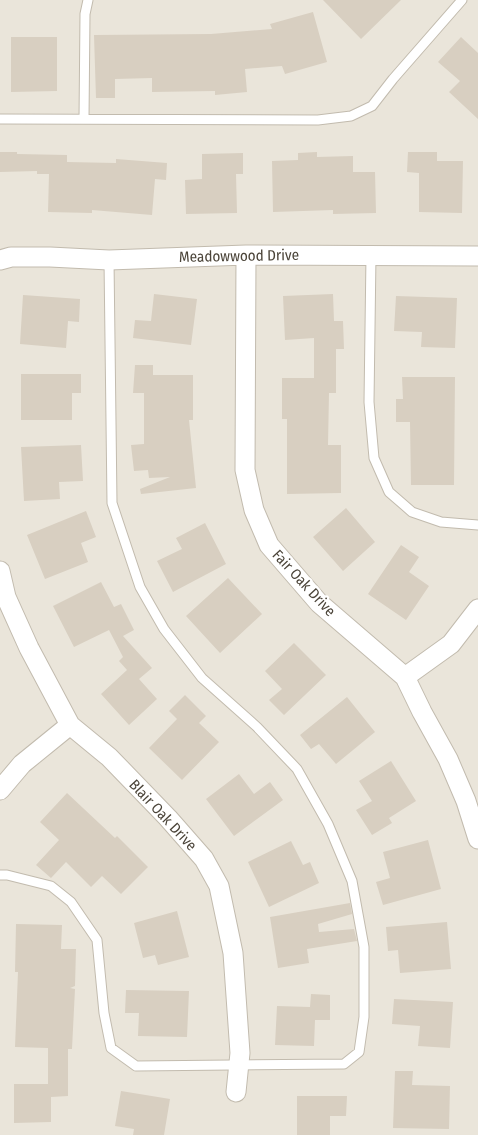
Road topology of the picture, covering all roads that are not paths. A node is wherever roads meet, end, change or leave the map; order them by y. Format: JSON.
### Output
{"nodes":[{"id":1,"x":88,"y":0,"type":"edge"},
{"id":2,"x":462,"y":0,"type":"edge"},
{"id":3,"x":0,"y":119,"type":"edge"},
{"id":4,"x":84,"y":119,"type":"junction"},
{"id":5,"x":246,"y":255,"type":"junction"},
{"id":6,"x":371,"y":255,"type":"junction"},
{"id":7,"x":478,"y":256,"type":"edge"},
{"id":8,"x":0,"y":260,"type":"edge"},
{"id":9,"x":109,"y":260,"type":"junction"},
{"id":10,"x":478,"y":525,"type":"edge"},
{"id":11,"x":0,"y":571,"type":"edge"},
{"id":12,"x":478,"y":609,"type":"edge"},
{"id":13,"x":406,"y":677,"type":"junction"},
{"id":14,"x":70,"y":725,"type":"junction"},
{"id":15,"x":0,"y":790,"type":"edge"},
{"id":16,"x":478,"y":839,"type":"edge"},
{"id":17,"x":0,"y":875,"type":"edge"},
{"id":18,"x":239,"y":1066,"type":"junction"},
{"id":19,"x":236,"y":1092,"type":"dead end"}],
"edges":[{"from":1,"to":4,"type":"lane"},
{"from":2,"to":4,"type":"lane"},
{"from":3,"to":4,"type":"lane"},
{"from":5,"to":6,"type":"street","name":"Meadowwood Drive"},
{"from":5,"to":9,"type":"street","name":"Meadowwood Drive"},
{"from":5,"to":13,"type":"street","name":"Fair Oak Drive"},
{"from":6,"to":7,"type":"street","name":"Meadowwood Drive"},
{"from":6,"to":10,"type":"lane"},
{"from":8,"to":9,"type":"street","name":"Meadowwood Drive"},
{"from":9,"to":18,"type":"lane"},
{"from":11,"to":14,"type":"street","name":"Blair Oak Drive"},
{"from":12,"to":13,"type":"street"},
{"from":13,"to":16,"type":"street","name":"Fair Oak Drive"},
{"from":14,"to":15,"type":"street"},
{"from":14,"to":18,"type":"street","name":"Blair Oak Drive"},
{"from":17,"to":18,"type":"lane"},
{"from":18,"to":19,"type":"street","name":"Blair Oak Drive"}]}
